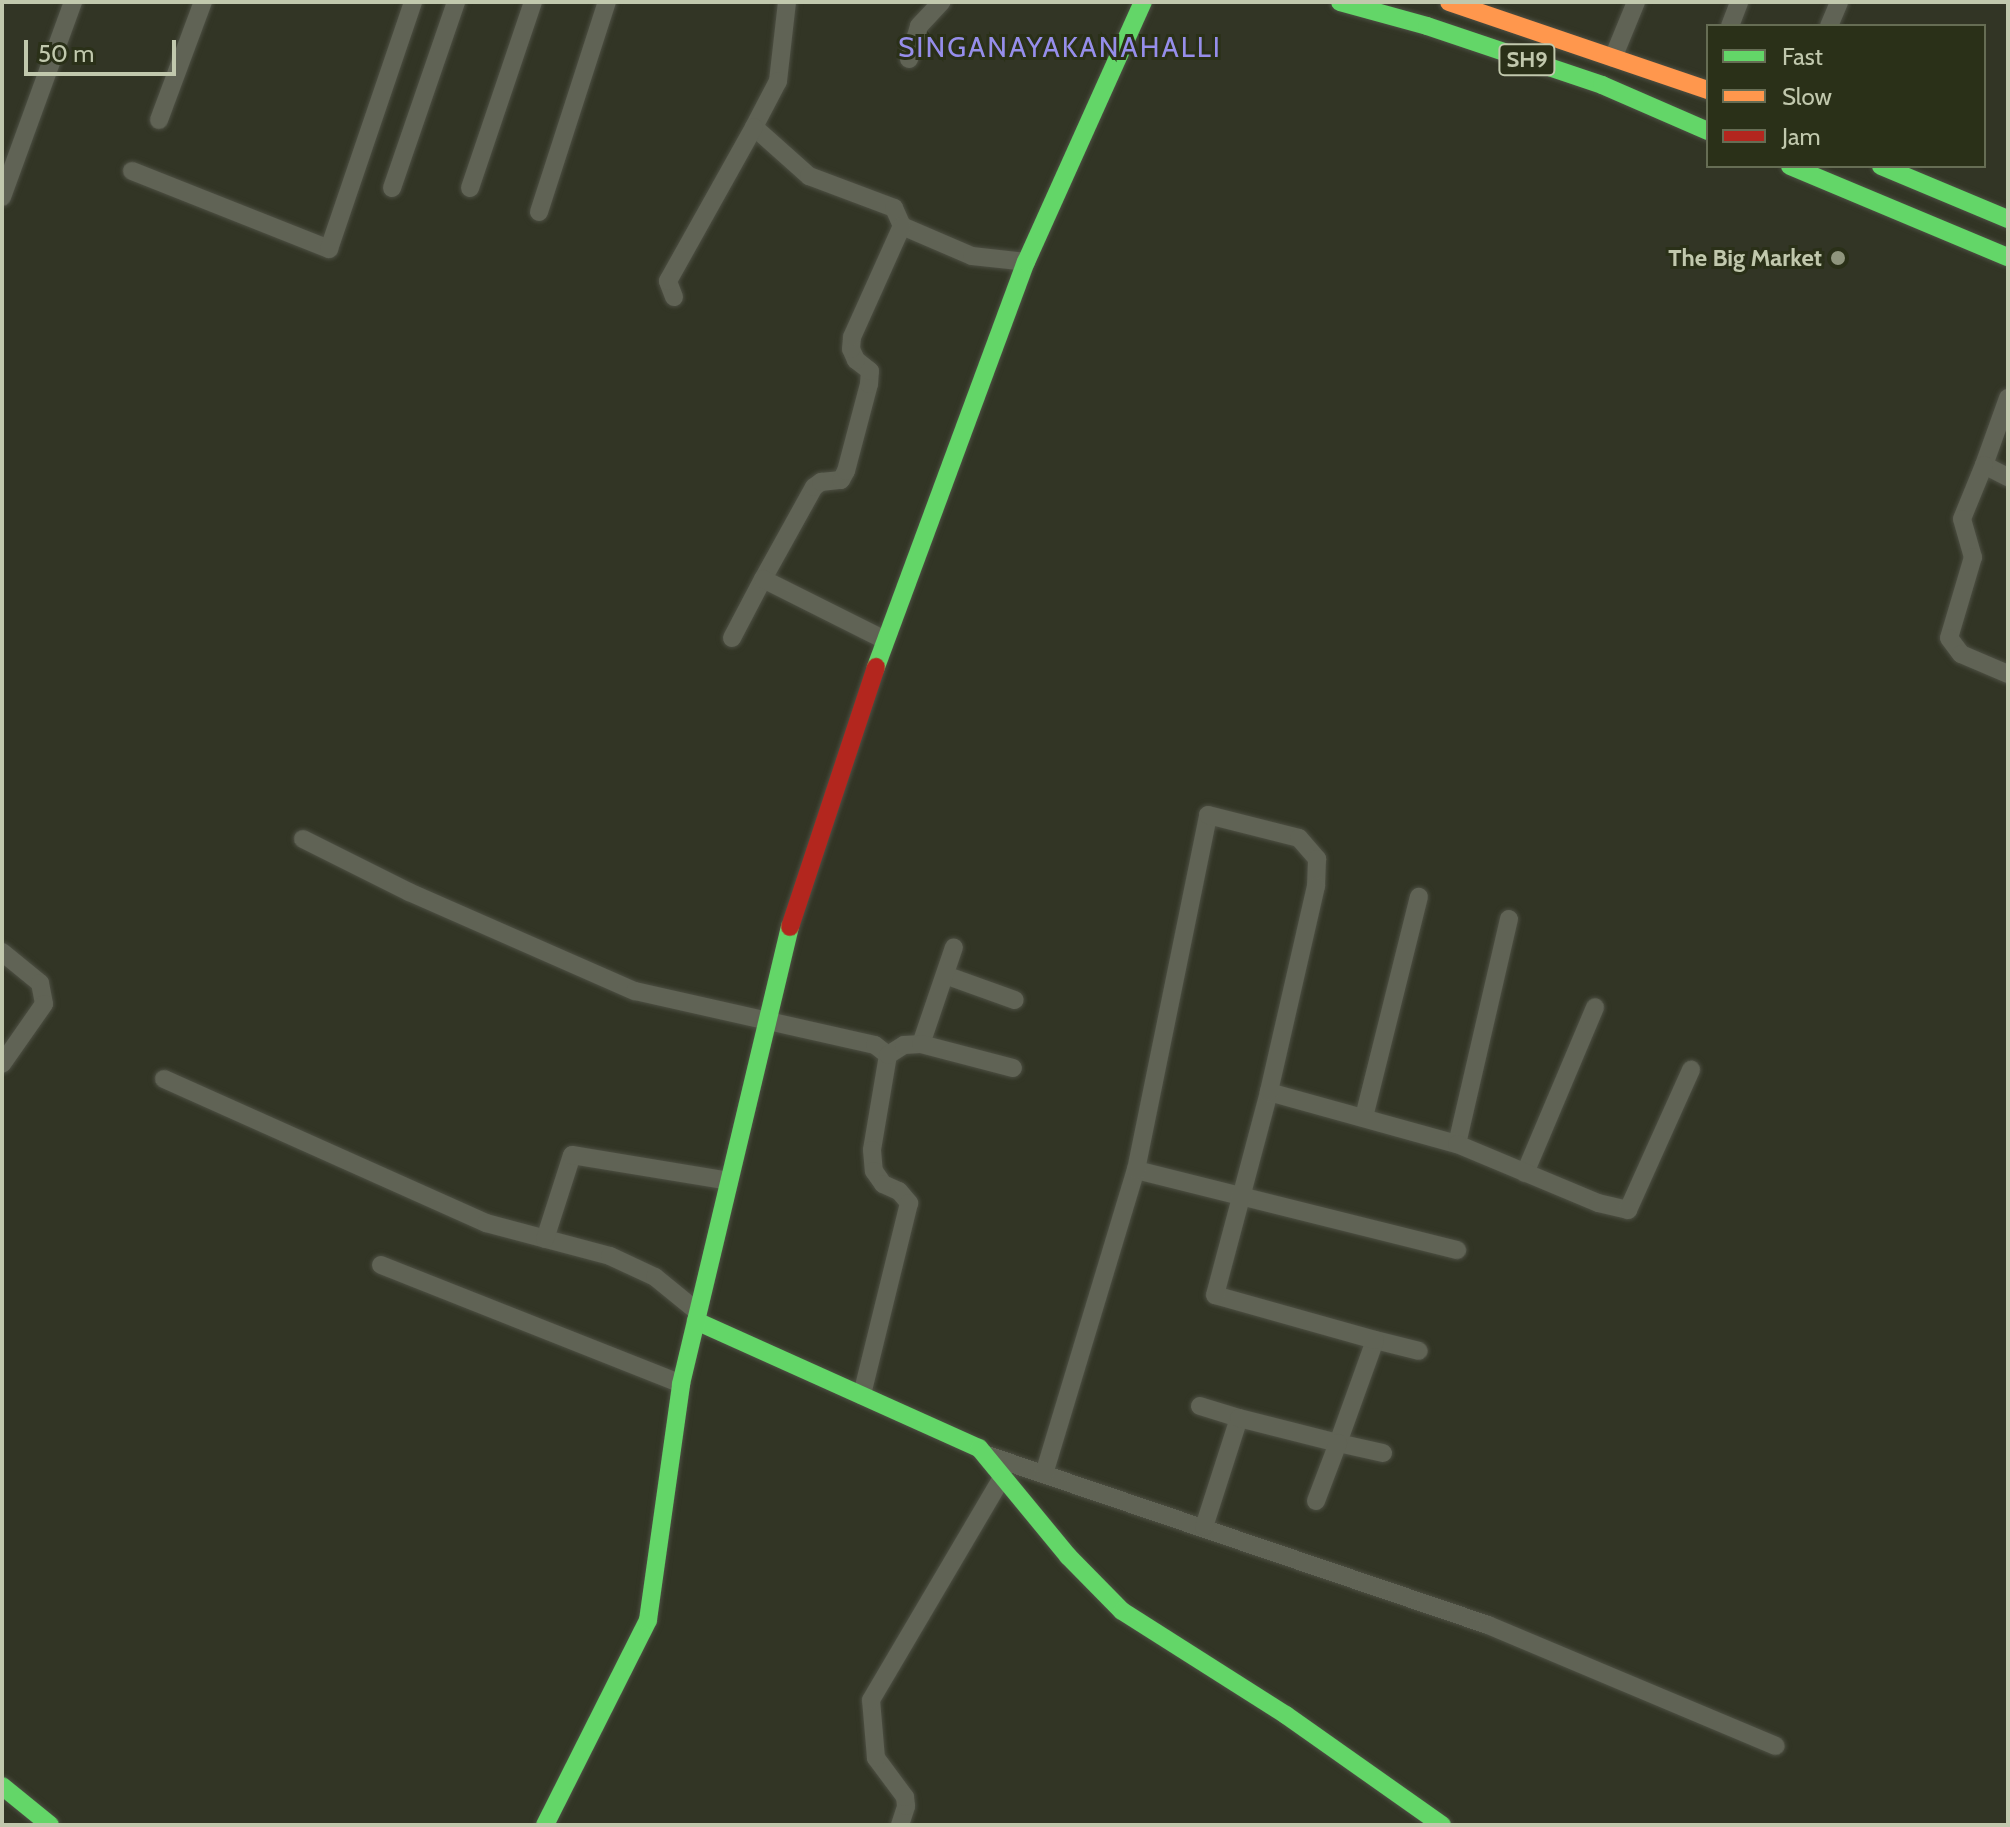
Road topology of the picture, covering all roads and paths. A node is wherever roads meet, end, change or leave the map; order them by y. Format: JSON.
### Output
{"nodes":[{"id":1,"x":73,"y":2,"type":"edge"},
{"id":2,"x":203,"y":2,"type":"edge"},
{"id":3,"x":413,"y":2,"type":"edge"},
{"id":4,"x":456,"y":2,"type":"edge"},
{"id":5,"x":533,"y":2,"type":"edge"},
{"id":6,"x":607,"y":2,"type":"edge"},
{"id":7,"x":787,"y":2,"type":"edge"},
{"id":8,"x":941,"y":2,"type":"edge"},
{"id":9,"x":1143,"y":2,"type":"edge"},
{"id":10,"x":1340,"y":2,"type":"edge"},
{"id":11,"x":1449,"y":2,"type":"edge"},
{"id":12,"x":1636,"y":2,"type":"edge"},
{"id":13,"x":1739,"y":2,"type":"edge"},
{"id":14,"x":1839,"y":2,"type":"edge"},
{"id":15,"x":1731,"y":24,"type":"edge"},
{"id":16,"x":1830,"y":24,"type":"edge"},
{"id":17,"x":1613,"y":58,"type":"junction"},
{"id":18,"x":909,"y":59,"type":"dead end"},
{"id":19,"x":1706,"y":87,"type":"edge"},
{"id":20,"x":159,"y":120,"type":"dead end"},
{"id":21,"x":754,"y":127,"type":"junction"},
{"id":22,"x":1706,"y":130,"type":"edge"},
{"id":23,"x":1795,"y":168,"type":"edge"},
{"id":24,"x":1886,"y":168,"type":"edge"},
{"id":25,"x":132,"y":171,"type":"dead end"},
{"id":26,"x":392,"y":188,"type":"dead end"},
{"id":27,"x":470,"y":188,"type":"dead end"},
{"id":28,"x":2,"y":197,"type":"edge"},
{"id":29,"x":539,"y":212,"type":"dead end"},
{"id":30,"x":2008,"y":219,"type":"edge"},
{"id":31,"x":902,"y":226,"type":"junction"},
{"id":32,"x":2008,"y":257,"type":"edge"},
{"id":33,"x":1026,"y":262,"type":"junction"},
{"id":34,"x":674,"y":297,"type":"dead end"},
{"id":35,"x":2008,"y":398,"type":"edge"},
{"id":36,"x":1984,"y":465,"type":"junction"},
{"id":37,"x":2008,"y":477,"type":"edge"},
{"id":38,"x":763,"y":579,"type":"junction"},
{"id":39,"x":732,"y":638,"type":"dead end"},
{"id":40,"x":885,"y":640,"type":"junction"},
{"id":41,"x":2008,"y":674,"type":"edge"},
{"id":42,"x":303,"y":839,"type":"dead end"},
{"id":43,"x":1419,"y":897,"type":"dead end"},
{"id":44,"x":1509,"y":919,"type":"dead end"},
{"id":45,"x":954,"y":947,"type":"dead end"},
{"id":46,"x":2,"y":952,"type":"edge"},
{"id":47,"x":945,"y":975,"type":"junction"},
{"id":48,"x":1015,"y":1000,"type":"dead end"},
{"id":49,"x":1595,"y":1007,"type":"dead end"},
{"id":50,"x":767,"y":1022,"type":"junction"},
{"id":51,"x":921,"y":1044,"type":"junction"},
{"id":52,"x":888,"y":1055,"type":"junction"},
{"id":53,"x":2,"y":1064,"type":"edge"},
{"id":54,"x":1013,"y":1068,"type":"dead end"},
{"id":55,"x":1691,"y":1070,"type":"dead end"},
{"id":56,"x":164,"y":1079,"type":"dead end"},
{"id":57,"x":1269,"y":1092,"type":"junction"},
{"id":58,"x":1364,"y":1117,"type":"junction"},
{"id":59,"x":1457,"y":1144,"type":"junction"},
{"id":60,"x":1136,"y":1170,"type":"junction"},
{"id":61,"x":1525,"y":1173,"type":"junction"},
{"id":62,"x":729,"y":1181,"type":"junction"},
{"id":63,"x":1243,"y":1197,"type":"junction"},
{"id":64,"x":545,"y":1239,"type":"junction"},
{"id":65,"x":1457,"y":1250,"type":"dead end"},
{"id":66,"x":381,"y":1265,"type":"dead end"},
{"id":67,"x":697,"y":1316,"type":"junction"},
{"id":68,"x":1375,"y":1340,"type":"junction"},
{"id":69,"x":1419,"y":1351,"type":"dead end"},
{"id":70,"x":681,"y":1384,"type":"junction"},
{"id":71,"x":862,"y":1395,"type":"junction"},
{"id":72,"x":1200,"y":1406,"type":"dead end"},
{"id":73,"x":1239,"y":1418,"type":"junction"},
{"id":74,"x":1338,"y":1443,"type":"junction"},
{"id":75,"x":1383,"y":1453,"type":"dead end"},
{"id":76,"x":984,"y":1454,"type":"junction"},
{"id":77,"x":1044,"y":1474,"type":"junction"},
{"id":78,"x":1002,"y":1478,"type":"junction"},
{"id":79,"x":1316,"y":1501,"type":"dead end"},
{"id":80,"x":1204,"y":1527,"type":"junction"},
{"id":81,"x":1776,"y":1746,"type":"dead end"},
{"id":82,"x":2,"y":1786,"type":"edge"},
{"id":83,"x":50,"y":1825,"type":"edge"},
{"id":84,"x":545,"y":1825,"type":"edge"},
{"id":85,"x":900,"y":1825,"type":"edge"},
{"id":86,"x":1442,"y":1825,"type":"edge"}],
"edges":[{"from":1,"to":28,"type":"street"},
{"from":2,"to":20,"type":"street"},
{"from":3,"to":25,"type":"street"},
{"from":4,"to":26,"type":"street"},
{"from":5,"to":27,"type":"street"},
{"from":6,"to":29,"type":"street"},
{"from":7,"to":21,"type":"street"},
{"from":8,"to":18,"type":"street"},
{"from":9,"to":33,"type":"main road"},
{"from":10,"to":22,"type":"main road","number":"SH9"},
{"from":11,"to":17,"type":"main road","number":"SH9"},
{"from":12,"to":17,"type":"street"},
{"from":13,"to":15,"type":"street"},
{"from":14,"to":16,"type":"street"},
{"from":17,"to":19,"type":"main road","number":"SH9"},
{"from":21,"to":31,"type":"street"},
{"from":21,"to":34,"type":"street"},
{"from":23,"to":32,"type":"main road"},
{"from":24,"to":30,"type":"main road"},
{"from":31,"to":33,"type":"street"},
{"from":31,"to":38,"type":"street"},
{"from":33,"to":40,"type":"main road"},
{"from":35,"to":36,"type":"street"},
{"from":36,"to":37,"type":"street"},
{"from":36,"to":41,"type":"street"},
{"from":38,"to":39,"type":"street"},
{"from":38,"to":40,"type":"street"},
{"from":40,"to":50,"type":"main road"},
{"from":42,"to":50,"type":"street"},
{"from":43,"to":58,"type":"street"},
{"from":44,"to":59,"type":"street"},
{"from":45,"to":47,"type":"street"},
{"from":46,"to":53,"type":"street"},
{"from":47,"to":48,"type":"street"},
{"from":47,"to":51,"type":"street"},
{"from":49,"to":61,"type":"street"},
{"from":50,"to":52,"type":"street"},
{"from":50,"to":62,"type":"main road"},
{"from":51,"to":52,"type":"street"},
{"from":51,"to":54,"type":"street"},
{"from":52,"to":71,"type":"street"},
{"from":55,"to":61,"type":"street"},
{"from":56,"to":64,"type":"street"},
{"from":57,"to":58,"type":"street"},
{"from":57,"to":60,"type":"street"},
{"from":57,"to":63,"type":"street"},
{"from":58,"to":59,"type":"street"},
{"from":59,"to":61,"type":"street"},
{"from":60,"to":63,"type":"street"},
{"from":60,"to":77,"type":"street"},
{"from":62,"to":64,"type":"street"},
{"from":62,"to":67,"type":"main road"},
{"from":63,"to":65,"type":"street"},
{"from":63,"to":68,"type":"street"},
{"from":64,"to":67,"type":"street"},
{"from":66,"to":70,"type":"street"},
{"from":67,"to":70,"type":"main road"},
{"from":67,"to":71,"type":"main road"},
{"from":68,"to":69,"type":"street"},
{"from":68,"to":74,"type":"street"},
{"from":70,"to":84,"type":"main road"},
{"from":71,"to":76,"type":"main road"},
{"from":72,"to":73,"type":"street"},
{"from":73,"to":74,"type":"street"},
{"from":73,"to":80,"type":"street"},
{"from":74,"to":75,"type":"street"},
{"from":74,"to":79,"type":"street"},
{"from":76,"to":77,"type":"street"},
{"from":76,"to":78,"type":"main road"},
{"from":77,"to":80,"type":"street"},
{"from":78,"to":85,"type":"street"},
{"from":78,"to":86,"type":"main road"},
{"from":80,"to":81,"type":"street"},
{"from":82,"to":83,"type":"main road"}]}
